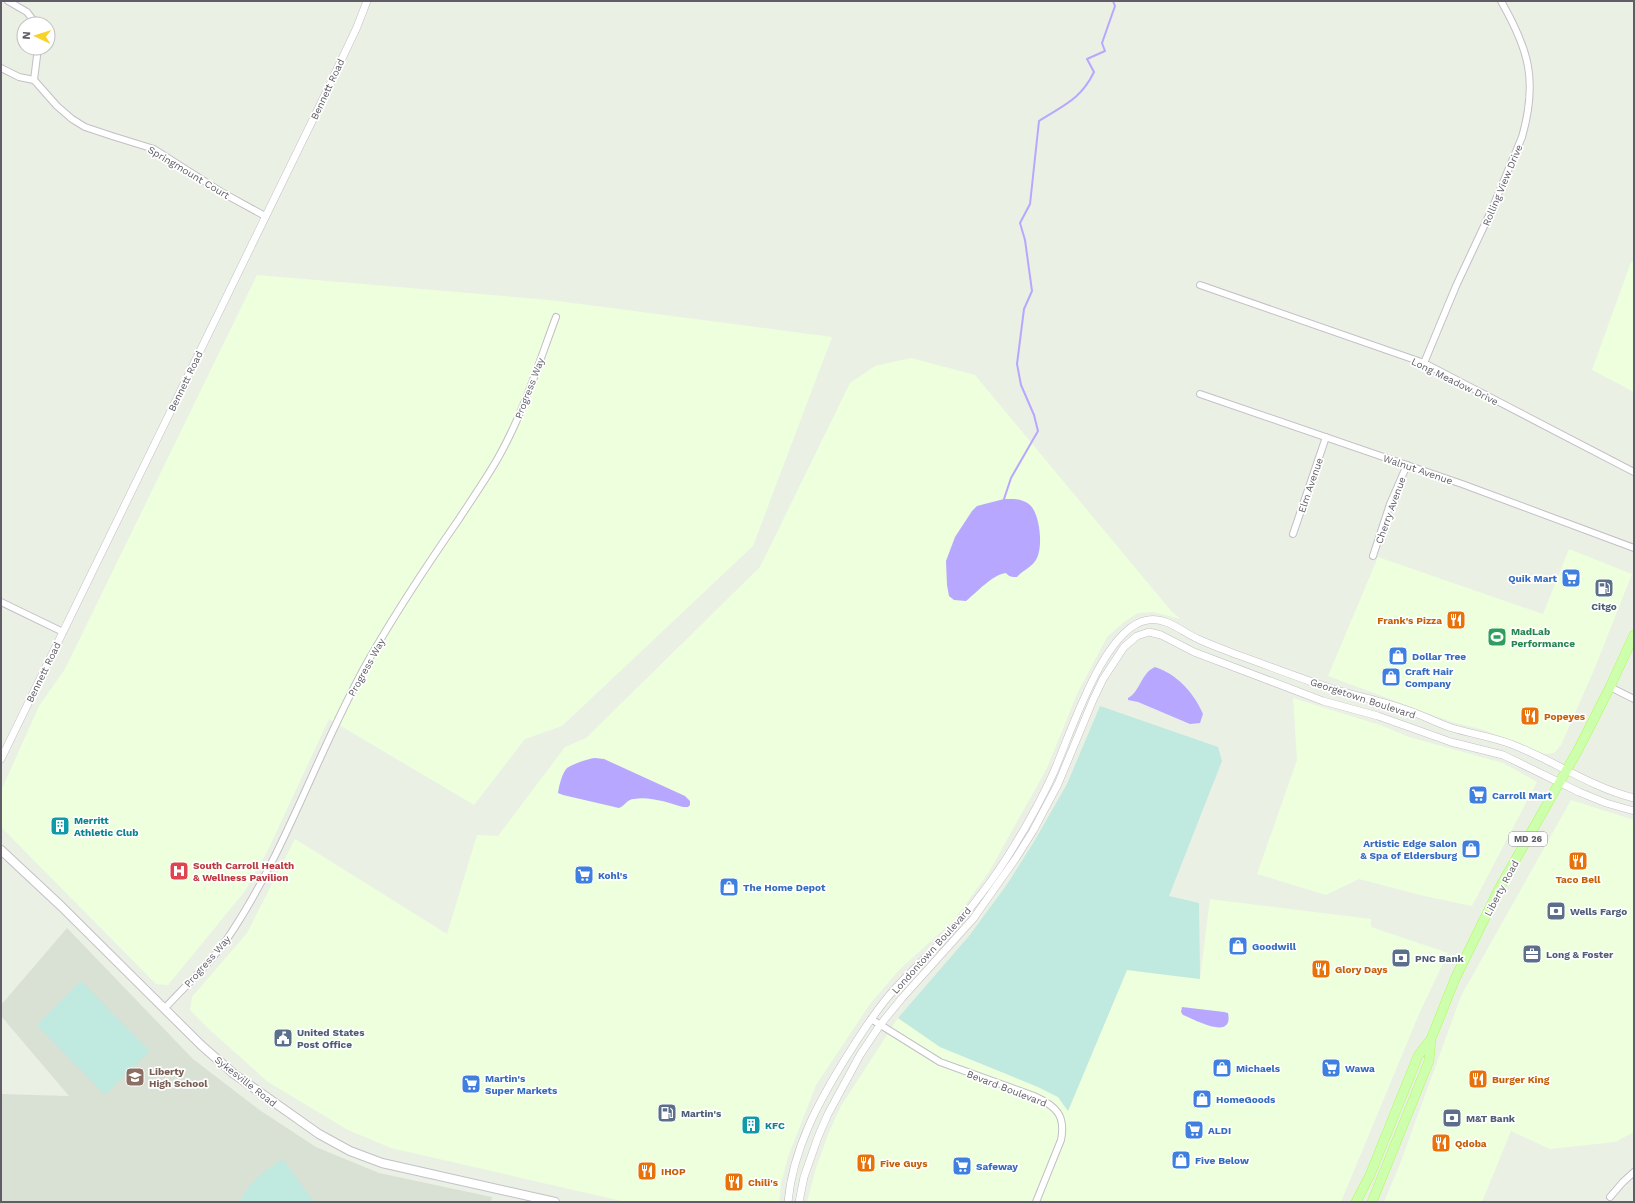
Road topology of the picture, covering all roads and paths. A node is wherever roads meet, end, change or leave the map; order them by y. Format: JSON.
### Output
{"nodes":[{"id":1,"x":8,"y":1,"type":"edge"},
{"id":2,"x":367,"y":1,"type":"edge"},
{"id":3,"x":1501,"y":1,"type":"edge"},
{"id":4,"x":30,"y":16,"type":"edge"},
{"id":5,"x":37,"y":56,"type":"edge"},
{"id":6,"x":1,"y":68,"type":"edge"},
{"id":7,"x":34,"y":80,"type":"junction"},
{"id":8,"x":265,"y":216,"type":"junction"},
{"id":9,"x":1200,"y":284,"type":"dead end"},
{"id":10,"x":556,"y":317,"type":"dead end"},
{"id":11,"x":1424,"y":363,"type":"junction"},
{"id":12,"x":1200,"y":394,"type":"dead end"},
{"id":13,"x":1326,"y":436,"type":"junction"},
{"id":14,"x":1407,"y":465,"type":"junction"},
{"id":15,"x":1634,"y":472,"type":"edge"},
{"id":16,"x":1293,"y":534,"type":"dead end"},
{"id":17,"x":1634,"y":548,"type":"edge"},
{"id":18,"x":1373,"y":556,"type":"dead end"},
{"id":19,"x":1,"y":602,"type":"edge"},
{"id":20,"x":62,"y":632,"type":"junction"},
{"id":21,"x":1634,"y":635,"type":"edge"},
{"id":22,"x":1105,"y":659,"type":"joint"},
{"id":23,"x":1113,"y":663,"type":"joint"},
{"id":24,"x":1610,"y":687,"type":"junction"},
{"id":25,"x":1634,"y":699,"type":"edge"},
{"id":26,"x":1,"y":759,"type":"edge"},
{"id":27,"x":1567,"y":771,"type":"junction"},
{"id":28,"x":1560,"y":783,"type":"junction"},
{"id":29,"x":1634,"y":798,"type":"edge"},
{"id":30,"x":1634,"y":811,"type":"edge"},
{"id":31,"x":1,"y":850,"type":"edge"},
{"id":32,"x":164,"y":1008,"type":"junction"},
{"id":33,"x":871,"y":1019,"type":"junction"},
{"id":34,"x":880,"y":1025,"type":"junction"},
{"id":35,"x":1431,"y":1039,"type":"junction"},
{"id":36,"x":1634,"y":1172,"type":"edge"},
{"id":37,"x":1610,"y":1197,"type":"dead end"},
{"id":38,"x":555,"y":1202,"type":"edge"},
{"id":39,"x":788,"y":1202,"type":"edge"},
{"id":40,"x":799,"y":1202,"type":"edge"},
{"id":41,"x":1036,"y":1202,"type":"edge"},
{"id":42,"x":1356,"y":1202,"type":"edge"},
{"id":43,"x":1372,"y":1202,"type":"edge"}],
"edges":[{"from":1,"to":4,"type":"street"},
{"from":2,"to":8,"type":"street","name":"Bennett Road"},
{"from":3,"to":11,"type":"street","name":"Rolling View Drive"},
{"from":5,"to":7,"type":"street"},
{"from":6,"to":7,"type":"street"},
{"from":7,"to":8,"type":"street","name":"Springmount Court"},
{"from":8,"to":20,"type":"street","name":"Bennett Road"},
{"from":9,"to":11,"type":"street","name":"Long Meadow Drive"},
{"from":10,"to":32,"type":"street","name":"Progress Way"},
{"from":11,"to":15,"type":"street","name":"Long Meadow Drive"},
{"from":12,"to":13,"type":"street","name":"Walnut Avenue"},
{"from":13,"to":14,"type":"street","name":"Walnut Avenue"},
{"from":13,"to":16,"type":"street","name":"Elm Avenue"},
{"from":14,"to":17,"type":"street","name":"Walnut Avenue"},
{"from":14,"to":18,"type":"street","name":"Cherry Avenue"},
{"from":19,"to":20,"type":"street"},
{"from":20,"to":26,"type":"street","name":"Bennett Road"},
{"from":21,"to":24,"type":"main road","name":"Liberty Road","number":"MD 26"},
{"from":22,"to":27,"type":"street","name":"Georgetown Boulevard"},
{"from":22,"to":33,"type":"street","name":"Londontown Boulevard"},
{"from":23,"to":28,"type":"street","name":"Georgetown Boulevard"},
{"from":23,"to":34,"type":"street","name":"Londontown Boulevard"},
{"from":24,"to":25,"type":"street"},
{"from":24,"to":27,"type":"main road","name":"Liberty Road","number":"MD 26"},
{"from":27,"to":28,"type":"main road","name":"Liberty Road","number":"MD 26"},
{"from":27,"to":29,"type":"street","name":"Georgetown Boulevard"},
{"from":28,"to":30,"type":"street","name":"Georgetown Boulevard"},
{"from":28,"to":35,"type":"main road","name":"Liberty Road","number":"MD 26"},
{"from":31,"to":32,"type":"main road","name":"Sykesville Road"},
{"from":32,"to":38,"type":"main road","name":"Sykesville Road"},
{"from":33,"to":34,"type":"street","name":"Bevard Boulevard"},
{"from":33,"to":39,"type":"street","name":"Londontown Boulevard"},
{"from":34,"to":40,"type":"street","name":"Londontown Boulevard"},
{"from":34,"to":41,"type":"street","name":"Bevard Boulevard"},
{"from":35,"to":42,"type":"main road","name":"Liberty Road","number":"MD 26"},
{"from":35,"to":43,"type":"main road","name":"Liberty Road","number":"MD 26"},
{"from":36,"to":37,"type":"street"}]}
